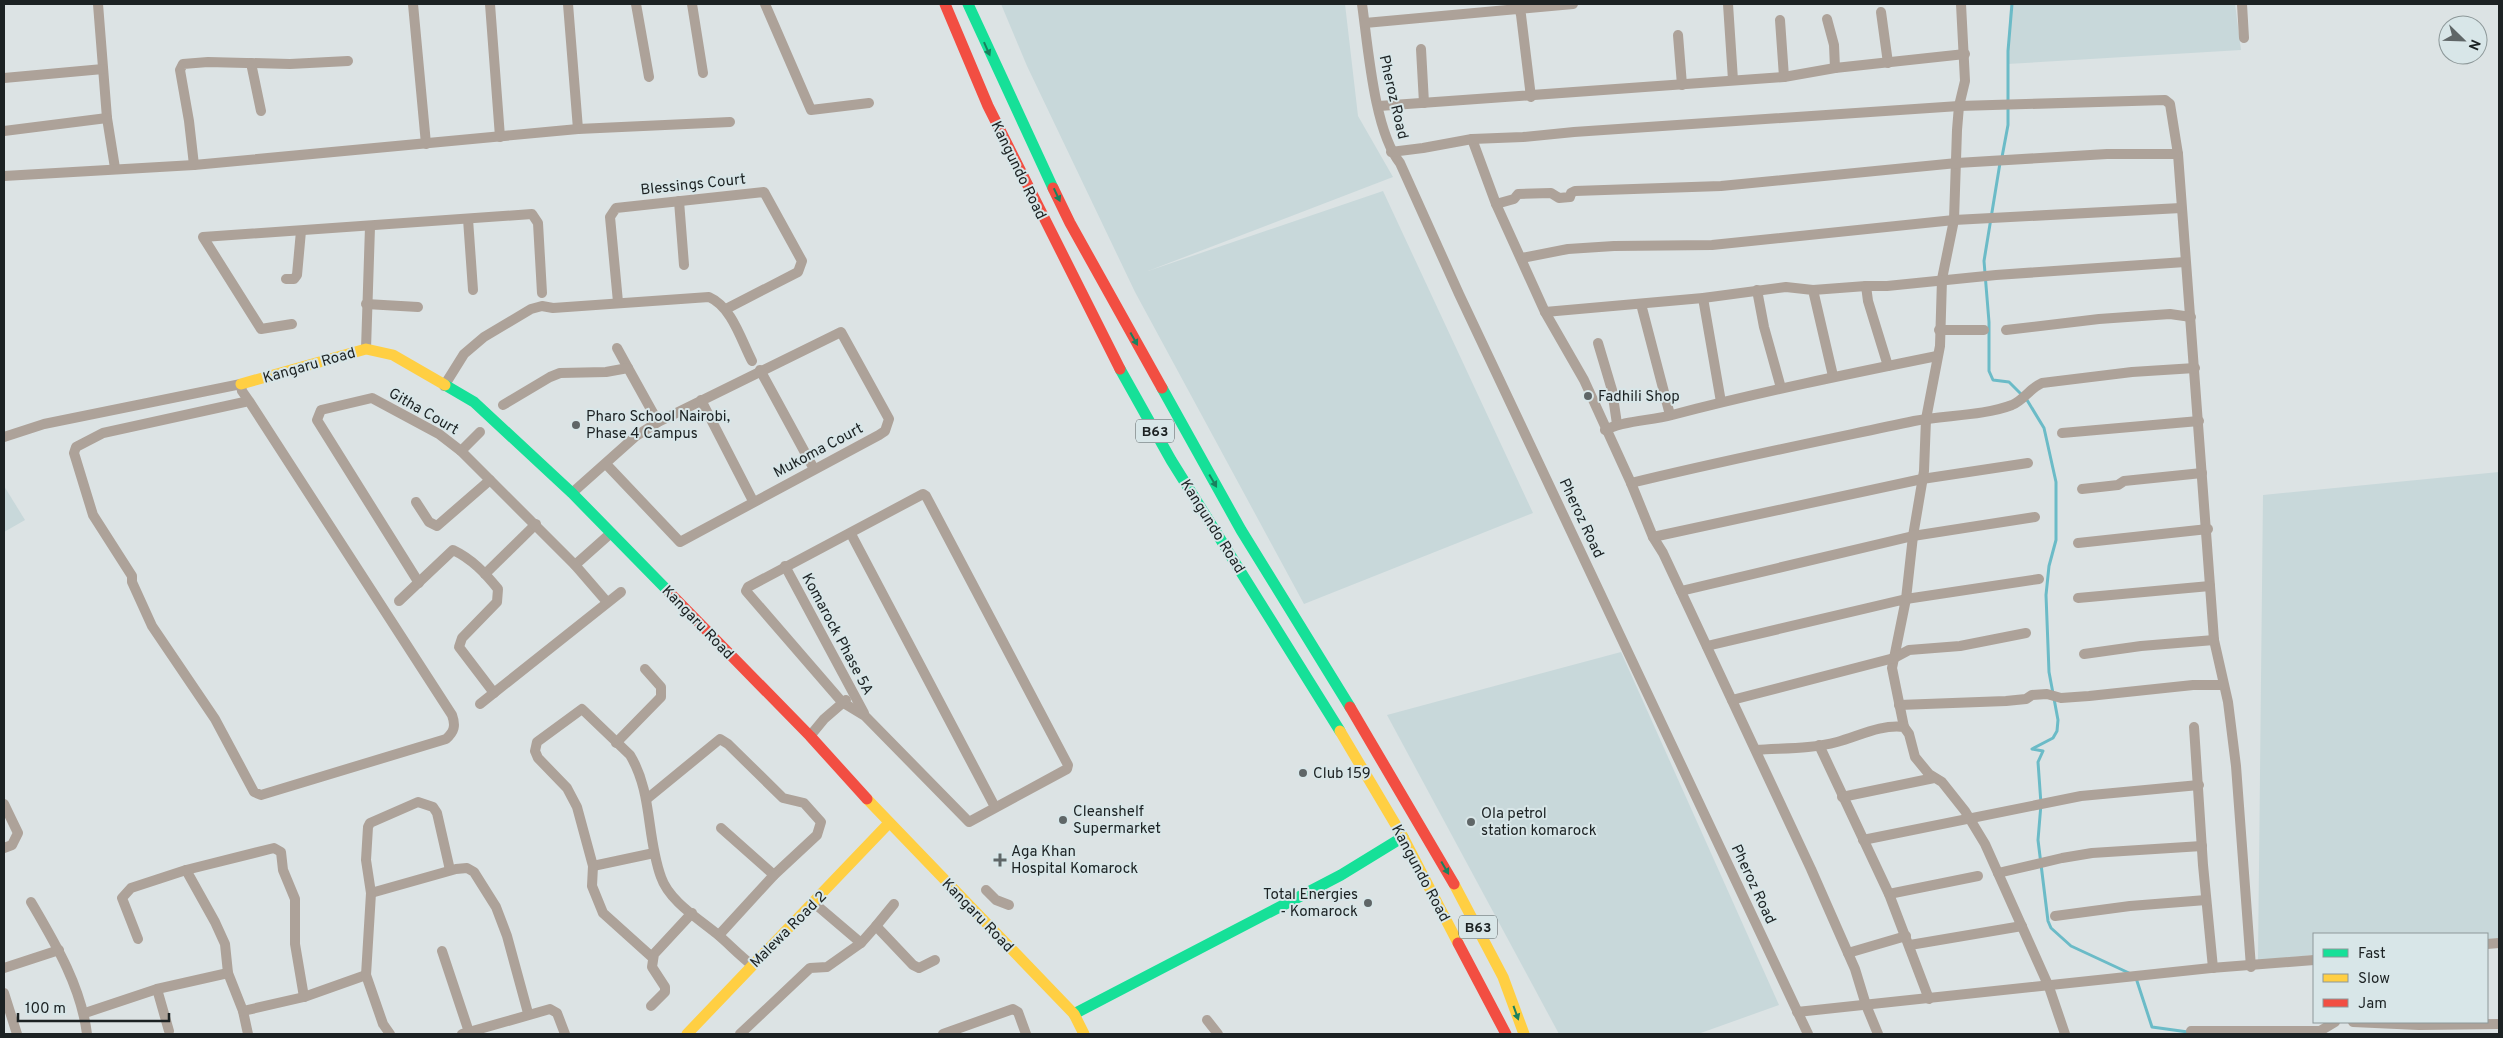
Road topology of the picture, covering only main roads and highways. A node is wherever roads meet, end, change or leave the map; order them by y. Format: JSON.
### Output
{"nodes":[{"id":1,"x":945,"y":4,"type":"edge"},
{"id":2,"x":968,"y":4,"type":"edge"},
{"id":3,"x":241,"y":384,"type":"road end"},
{"id":4,"x":889,"y":823,"type":"junction"},
{"id":5,"x":1403,"y":837,"type":"junction"},
{"id":6,"x":1074,"y":1014,"type":"junction"},
{"id":7,"x":698,"y":1029,"type":"edge"},
{"id":8,"x":686,"y":1034,"type":"edge"},
{"id":9,"x":1084,"y":1034,"type":"edge"},
{"id":10,"x":1506,"y":1034,"type":"edge"},
{"id":11,"x":1524,"y":1034,"type":"edge"}],
"edges":[{"from":1,"to":5,"type":"main road","name":"Kangundo Road","number":"B63"},
{"from":2,"to":11,"type":"main road","name":"Kangundo Road","number":"B63","one_way":true},
{"from":3,"to":4,"type":"main road","name":"Kangaru Road"},
{"from":4,"to":6,"type":"main road","name":"Kangaru Road"},
{"from":4,"to":7,"type":"main road","name":"Malewa Road 2"},
{"from":5,"to":6,"type":"main road"},
{"from":5,"to":10,"type":"main road","name":"Kangundo Road","number":"B63"},
{"from":6,"to":9,"type":"main road","name":"Kangaru Road"},
{"from":7,"to":8,"type":"main road","name":"Malewa Road 2"}]}
